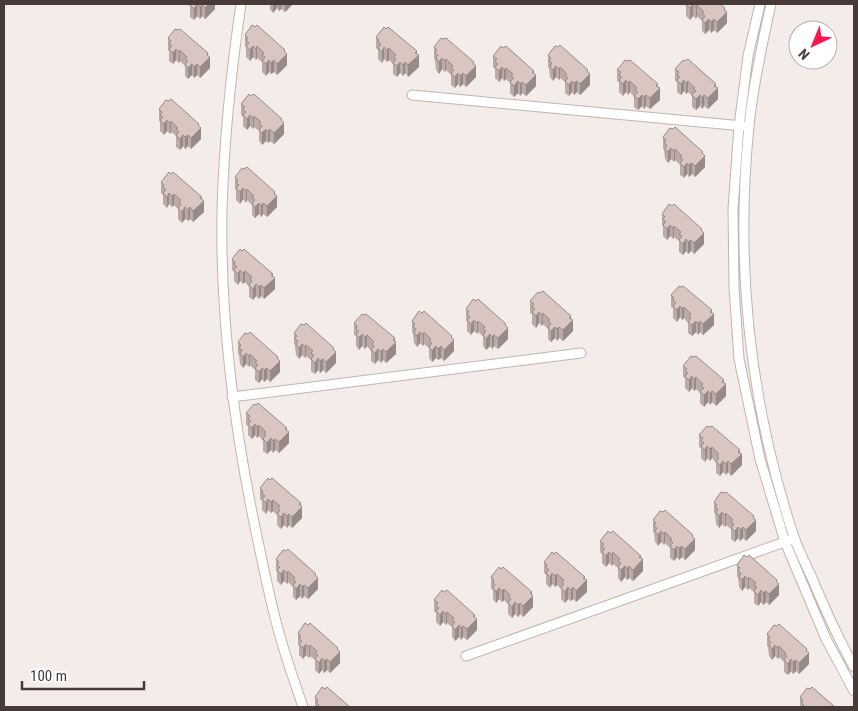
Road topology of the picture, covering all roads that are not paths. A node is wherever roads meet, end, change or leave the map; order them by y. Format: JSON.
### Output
{"nodes":[{"id":1,"x":241,"y":4,"type":"edge"},
{"id":2,"x":760,"y":4,"type":"edge"},
{"id":3,"x":771,"y":4,"type":"edge"},
{"id":4,"x":412,"y":95,"type":"dead end"},
{"id":5,"x":744,"y":126,"type":"junction"},
{"id":6,"x":581,"y":354,"type":"dead end"},
{"id":7,"x":232,"y":397,"type":"junction"},
{"id":8,"x":795,"y":538,"type":"junction"},
{"id":9,"x":785,"y":542,"type":"junction"},
{"id":10,"x":466,"y":656,"type":"dead end"},
{"id":11,"x":854,"y":667,"type":"edge"},
{"id":12,"x":854,"y":691,"type":"edge"},
{"id":13,"x":303,"y":707,"type":"edge"}],
"edges":[{"from":1,"to":7,"type":"street"},
{"from":2,"to":5,"type":"street"},
{"from":3,"to":5,"type":"street"},
{"from":4,"to":5,"type":"street"},
{"from":5,"to":8,"type":"street"},
{"from":5,"to":9,"type":"street"},
{"from":6,"to":7,"type":"street"},
{"from":7,"to":13,"type":"street"},
{"from":8,"to":9,"type":"street"},
{"from":8,"to":11,"type":"street"},
{"from":9,"to":10,"type":"street"},
{"from":9,"to":12,"type":"street"}]}
